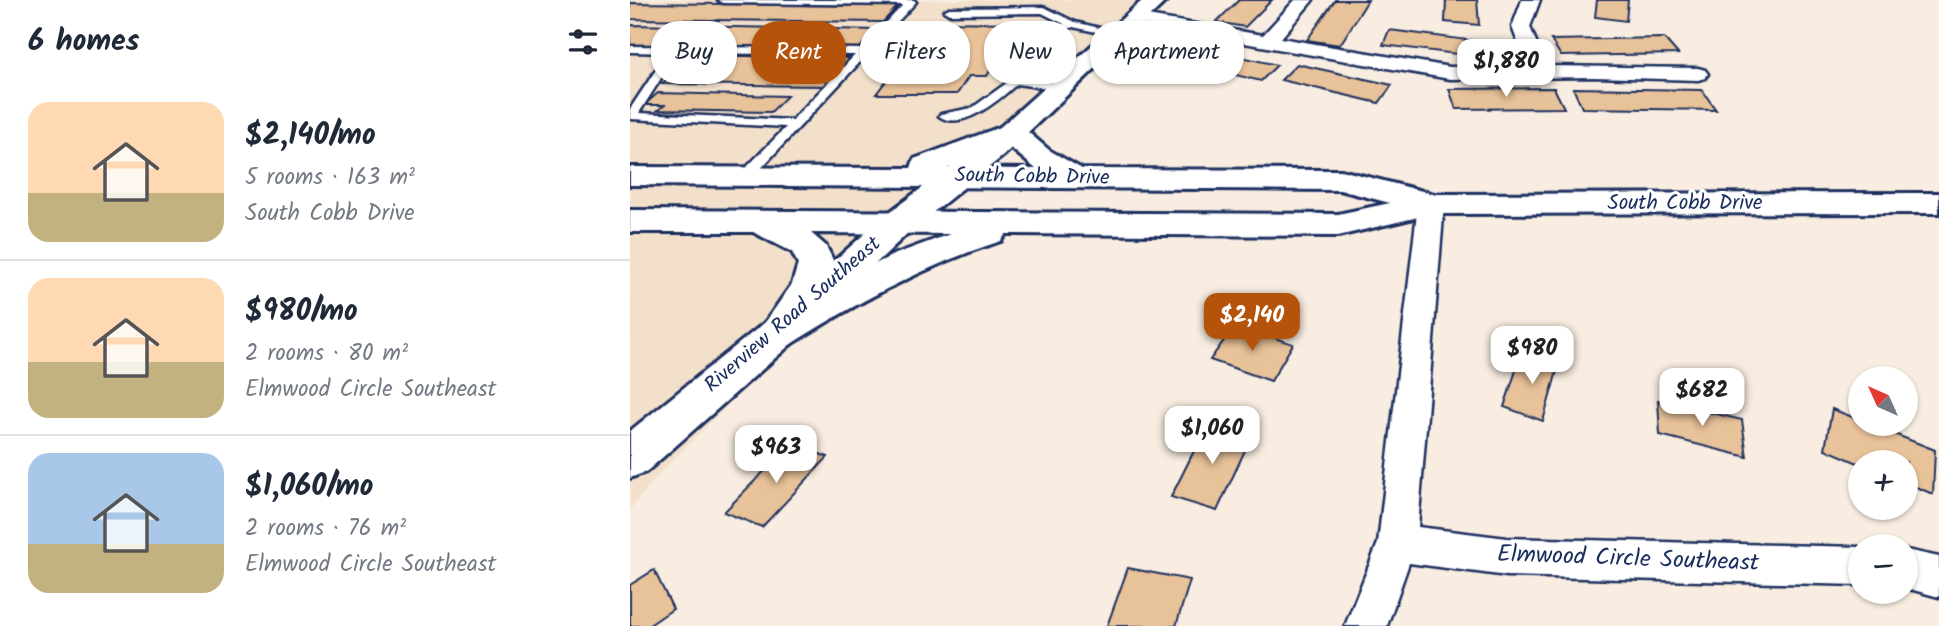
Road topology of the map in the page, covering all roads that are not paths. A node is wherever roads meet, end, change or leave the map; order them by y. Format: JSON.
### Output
{"nodes":[{"id":1,"x":723,"y":0,"type":"edge"},
{"id":2,"x":1156,"y":0,"type":"edge"},
{"id":3,"x":1304,"y":0,"type":"edge"},
{"id":4,"x":1531,"y":0,"type":"edge"},
{"id":5,"x":949,"y":11,"type":"dead end"},
{"id":6,"x":893,"y":21,"type":"edge"},
{"id":7,"x":1066,"y":21,"type":"edge"},
{"id":8,"x":1133,"y":21,"type":"edge"},
{"id":9,"x":1244,"y":40,"type":"edge"},
{"id":10,"x":1268,"y":43,"type":"junction"},
{"id":11,"x":630,"y":49,"type":"edge"},
{"id":12,"x":651,"y":49,"type":"edge"},
{"id":13,"x":737,"y":51,"type":"edge"},
{"id":14,"x":860,"y":52,"type":"edge"},
{"id":15,"x":860,"y":56,"type":"edge"},
{"id":16,"x":1090,"y":60,"type":"edge"},
{"id":17,"x":1539,"y":72,"type":"junction"},
{"id":18,"x":1698,"y":74,"type":"dead end"},
{"id":19,"x":652,"y":84,"type":"edge"},
{"id":20,"x":1060,"y":87,"type":"junction"},
{"id":21,"x":945,"y":116,"type":"dead end"},
{"id":22,"x":795,"y":124,"type":"junction"},
{"id":23,"x":1011,"y":132,"type":"junction"},
{"id":24,"x":630,"y":176,"type":"edge"},
{"id":25,"x":746,"y":176,"type":"junction"},
{"id":26,"x":889,"y":176,"type":"junction"},
{"id":27,"x":959,"y":176,"type":"junction"},
{"id":28,"x":1075,"y":177,"type":"junction"},
{"id":29,"x":1939,"y":203,"type":"edge"},
{"id":30,"x":1431,"y":204,"type":"junction"},
{"id":31,"x":630,"y":221,"type":"edge"},
{"id":32,"x":755,"y":222,"type":"junction"},
{"id":33,"x":899,"y":222,"type":"junction"},
{"id":34,"x":1033,"y":223,"type":"junction"},
{"id":35,"x":777,"y":334,"type":"junction"},
{"id":36,"x":630,"y":458,"type":"edge"},
{"id":37,"x":1397,"y":543,"type":"junction"},
{"id":38,"x":1848,"y":566,"type":"edge"},
{"id":39,"x":1918,"y":572,"type":"edge"},
{"id":40,"x":1939,"y":577,"type":"edge"},
{"id":41,"x":1366,"y":626,"type":"edge"}],
"edges":[{"from":1,"to":6,"type":"lane"},
{"from":2,"to":8,"type":"main road","name":"Riverview Road Southeast"},
{"from":3,"to":10,"type":"street"},
{"from":4,"to":17,"type":"street"},
{"from":5,"to":7,"type":"lane"},
{"from":9,"to":10,"type":"street"},
{"from":10,"to":17,"type":"street"},
{"from":11,"to":12,"type":"lane"},
{"from":13,"to":14,"type":"lane"},
{"from":15,"to":22,"type":"lane"},
{"from":16,"to":20,"type":"main road","name":"Riverview Road Southeast"},
{"from":17,"to":18,"type":"street"},
{"from":19,"to":22,"type":"lane"},
{"from":20,"to":21,"type":"lane"},
{"from":20,"to":23,"type":"main road","name":"Riverview Road Southeast"},
{"from":22,"to":25,"type":"lane"},
{"from":23,"to":26,"type":"main road"},
{"from":23,"to":27,"type":"main road","name":"Riverview Road Southeast"},
{"from":23,"to":28,"type":"main road"},
{"from":24,"to":25,"type":"main road","name":"South Cobb Drive"},
{"from":25,"to":26,"type":"main road","name":"South Cobb Drive"},
{"from":26,"to":27,"type":"main road","name":"South Cobb Drive"},
{"from":27,"to":28,"type":"main road","name":"South Cobb Drive"},
{"from":27,"to":33,"type":"main road","name":"Riverview Road Southeast"},
{"from":28,"to":30,"type":"main road","name":"South Cobb Drive"},
{"from":29,"to":30,"type":"main road","name":"South Cobb Drive"},
{"from":30,"to":34,"type":"main road","name":"South Cobb Drive"},
{"from":30,"to":37,"type":"street"},
{"from":31,"to":32,"type":"main road","name":"South Cobb Drive"},
{"from":32,"to":33,"type":"main road","name":"South Cobb Drive"},
{"from":32,"to":35,"type":"main road"},
{"from":33,"to":34,"type":"main road","name":"South Cobb Drive"},
{"from":33,"to":35,"type":"main road","name":"Riverview Road Southeast"},
{"from":34,"to":35,"type":"main road"},
{"from":35,"to":36,"type":"main road","name":"Riverview Road Southeast"},
{"from":37,"to":38,"type":"street","name":"Elmwood Circle Southeast"},
{"from":37,"to":41,"type":"street"},
{"from":39,"to":40,"type":"street"}]}
